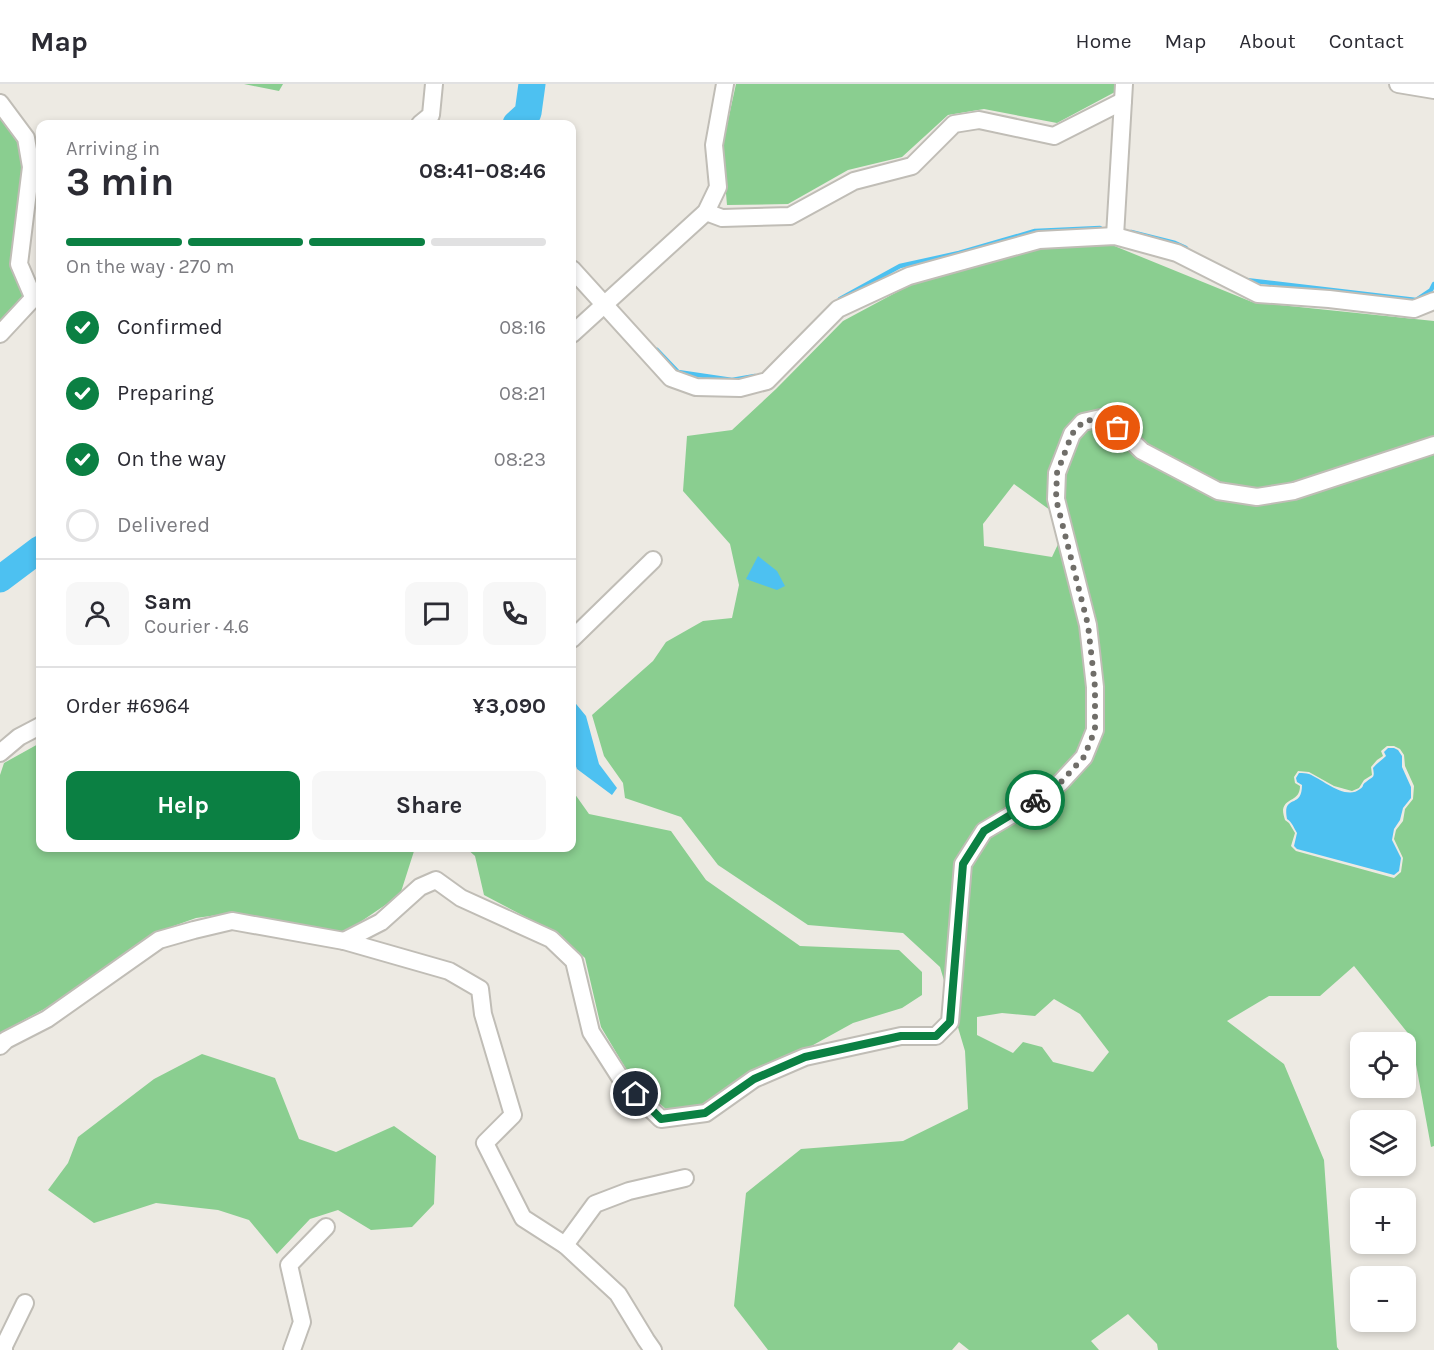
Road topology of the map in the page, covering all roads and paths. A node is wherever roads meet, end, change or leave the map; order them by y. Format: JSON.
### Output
{"nodes":[{"id":1,"x":434,"y":84,"type":"edge"},
{"id":2,"x":725,"y":84,"type":"edge"},
{"id":3,"x":1124,"y":84,"type":"edge"},
{"id":4,"x":1398,"y":84,"type":"edge"},
{"id":5,"x":1434,"y":90,"type":"edge"},
{"id":6,"x":1123,"y":101,"type":"junction"},
{"id":7,"x":0,"y":103,"type":"edge"},
{"id":8,"x":430,"y":120,"type":"edge"},
{"id":9,"x":706,"y":212,"type":"junction"},
{"id":10,"x":1114,"y":236,"type":"junction"},
{"id":11,"x":576,"y":274,"type":"edge"},
{"id":12,"x":36,"y":293,"type":"edge"},
{"id":13,"x":36,"y":296,"type":"edge"},
{"id":14,"x":1434,"y":301,"type":"edge"},
{"id":15,"x":604,"y":305,"type":"junction"},
{"id":16,"x":576,"y":330,"type":"edge"},
{"id":17,"x":0,"y":334,"type":"edge"},
{"id":18,"x":1434,"y":445,"type":"edge"},
{"id":19,"x":653,"y":560,"type":"dead end"},
{"id":20,"x":576,"y":635,"type":"edge"},
{"id":21,"x":36,"y":728,"type":"edge"},
{"id":22,"x":0,"y":753,"type":"edge"},
{"id":23,"x":344,"y":940,"type":"junction"},
{"id":24,"x":0,"y":1046,"type":"edge"},
{"id":25,"x":685,"y":1178,"type":"dead end"},
{"id":26,"x":326,"y":1227,"type":"dead end"},
{"id":27,"x":565,"y":1245,"type":"junction"},
{"id":28,"x":25,"y":1303,"type":"dead end"},
{"id":29,"x":4,"y":1350,"type":"edge"},
{"id":30,"x":292,"y":1350,"type":"edge"},
{"id":31,"x":653,"y":1350,"type":"edge"}],
"edges":[{"from":1,"to":8,"type":"street"},
{"from":2,"to":9,"type":"street"},
{"from":3,"to":6,"type":"street"},
{"from":4,"to":5,"type":"street"},
{"from":6,"to":9,"type":"street"},
{"from":6,"to":10,"type":"street"},
{"from":7,"to":12,"type":"street"},
{"from":9,"to":15,"type":"street"},
{"from":10,"to":14,"type":"street"},
{"from":10,"to":15,"type":"street"},
{"from":11,"to":15,"type":"street"},
{"from":13,"to":17,"type":"street"},
{"from":15,"to":16,"type":"street"},
{"from":18,"to":23,"type":"street"},
{"from":19,"to":20,"type":"street"},
{"from":21,"to":22,"type":"street"},
{"from":23,"to":24,"type":"street"},
{"from":23,"to":27,"type":"street"},
{"from":25,"to":27,"type":"street"},
{"from":26,"to":30,"type":"street"},
{"from":27,"to":31,"type":"street"},
{"from":28,"to":29,"type":"street"}]}
